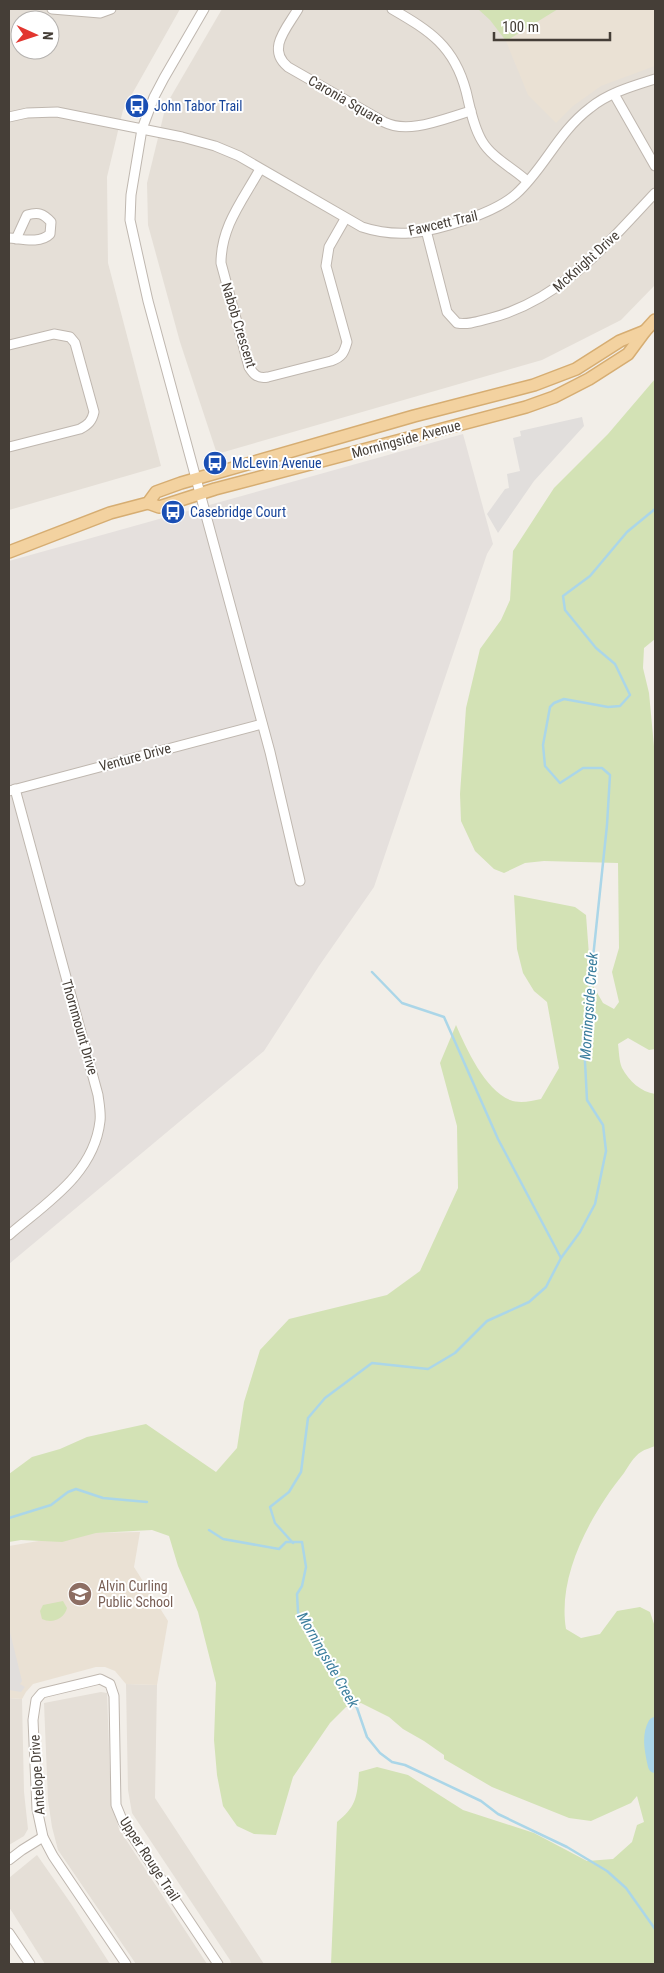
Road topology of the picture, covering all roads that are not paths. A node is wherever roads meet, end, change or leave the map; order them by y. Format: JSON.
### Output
{"nodes":[{"id":1,"x":52,"y":9,"type":"edge"},
{"id":2,"x":111,"y":9,"type":"edge"},
{"id":3,"x":204,"y":9,"type":"edge"},
{"id":4,"x":298,"y":9,"type":"edge"},
{"id":5,"x":392,"y":9,"type":"edge"},
{"id":6,"x":655,"y":79,"type":"edge"},
{"id":7,"x":614,"y":94,"type":"junction"},
{"id":8,"x":471,"y":111,"type":"junction"},
{"id":9,"x":9,"y":117,"type":"edge"},
{"id":10,"x":142,"y":129,"type":"junction"},
{"id":11,"x":655,"y":166,"type":"edge"},
{"id":12,"x":260,"y":169,"type":"junction"},
{"id":13,"x":528,"y":182,"type":"junction"},
{"id":14,"x":655,"y":193,"type":"edge"},
{"id":15,"x":345,"y":219,"type":"junction"},
{"id":16,"x":426,"y":230,"type":"junction"},
{"id":17,"x":655,"y":320,"type":"edge"},
{"id":18,"x":644,"y":331,"type":"junction"},
{"id":19,"x":9,"y":345,"type":"edge"},
{"id":20,"x":9,"y":447,"type":"edge"},
{"id":21,"x":196,"y":479,"type":"junction"},
{"id":22,"x":200,"y":495,"type":"junction"},
{"id":23,"x":148,"y":502,"type":"junction"},
{"id":24,"x":9,"y":552,"type":"edge"},
{"id":25,"x":262,"y":724,"type":"junction"},
{"id":26,"x":12,"y":790,"type":"edge"},
{"id":27,"x":300,"y":881,"type":"dead end"},
{"id":28,"x":9,"y":1235,"type":"edge"},
{"id":29,"x":110,"y":1684,"type":"joint"},
{"id":30,"x":43,"y":1837,"type":"junction"},
{"id":31,"x":9,"y":1860,"type":"edge"},
{"id":32,"x":9,"y":1933,"type":"edge"},
{"id":33,"x":30,"y":1964,"type":"edge"},
{"id":34,"x":126,"y":1964,"type":"edge"},
{"id":35,"x":218,"y":1964,"type":"edge"}],
"edges":[{"from":1,"to":2,"type":"street"},
{"from":3,"to":10,"type":"street"},
{"from":4,"to":8,"type":"street","name":"Caronia Square"},
{"from":5,"to":8,"type":"street"},
{"from":6,"to":7,"type":"street","name":"Fawcett Trail"},
{"from":7,"to":11,"type":"street"},
{"from":7,"to":13,"type":"street","name":"Fawcett Trail"},
{"from":8,"to":13,"type":"street"},
{"from":9,"to":10,"type":"street"},
{"from":10,"to":12,"type":"street","name":"Fawcett Trail"},
{"from":10,"to":21,"type":"street"},
{"from":12,"to":15,"type":"street","name":"Fawcett Trail"},
{"from":12,"to":15,"type":"street","name":"Nabob Crescent"},
{"from":13,"to":16,"type":"street","name":"Fawcett Trail"},
{"from":14,"to":16,"type":"street","name":"McKnight Drive"},
{"from":15,"to":16,"type":"street","name":"Fawcett Trail"},
{"from":17,"to":18,"type":"main road","name":"Morningside Avenue"},
{"from":18,"to":21,"type":"main road","name":"Morningside Avenue"},
{"from":18,"to":22,"type":"main road","name":"Morningside Avenue"},
{"from":19,"to":20,"type":"street"},
{"from":21,"to":22,"type":"street"},
{"from":21,"to":23,"type":"main road","name":"Morningside Avenue"},
{"from":22,"to":23,"type":"main road","name":"Morningside Avenue"},
{"from":22,"to":25,"type":"street"},
{"from":23,"to":24,"type":"main road","name":"Morningside Avenue"},
{"from":25,"to":26,"type":"street","name":"Venture Drive"},
{"from":25,"to":27,"type":"street"},
{"from":26,"to":28,"type":"street","name":"Thornmount Drive"},
{"from":29,"to":30,"type":"street","name":"Antelope Drive"},
{"from":29,"to":35,"type":"street","name":"Upper Rouge Trail"},
{"from":30,"to":31,"type":"street"},
{"from":30,"to":34,"type":"street","name":"Antelope Drive"},
{"from":32,"to":33,"type":"street"}]}
